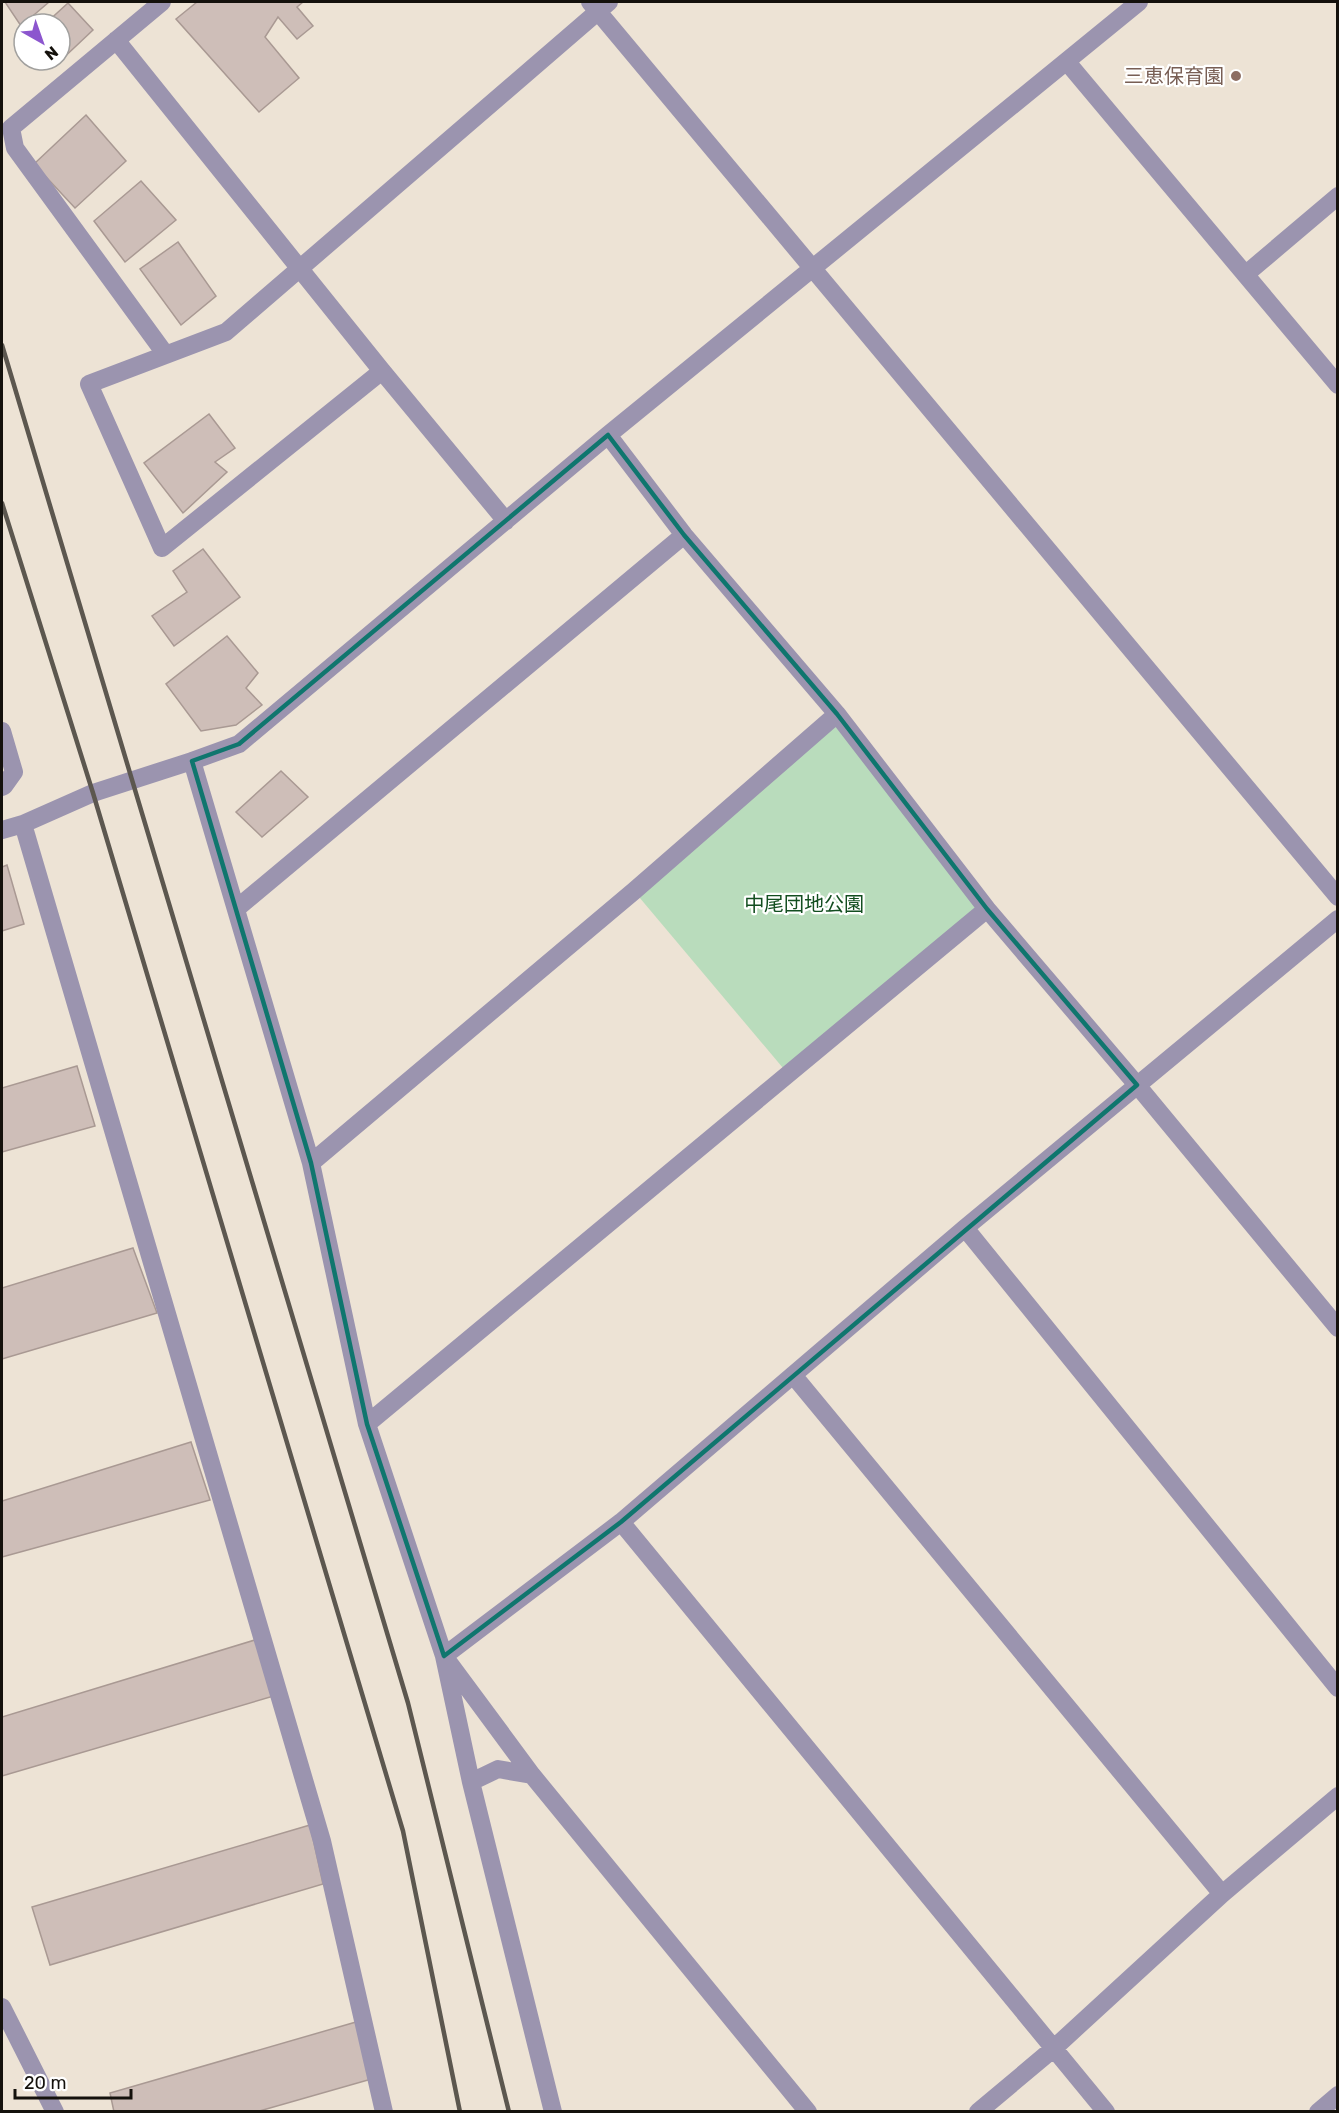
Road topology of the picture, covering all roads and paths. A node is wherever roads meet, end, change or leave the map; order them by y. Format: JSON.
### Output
{"nodes":[{"id":1,"x":162,"y":2,"type":"edge"},
{"id":2,"x":1139,"y":2,"type":"edge"},
{"id":3,"x":599,"y":5,"type":"edge"},
{"id":4,"x":116,"y":40,"type":"junction"},
{"id":5,"x":1066,"y":62,"type":"junction"},
{"id":6,"x":1338,"y":196,"type":"edge"},
{"id":7,"x":813,"y":268,"type":"junction"},
{"id":8,"x":301,"y":269,"type":"junction"},
{"id":9,"x":1246,"y":274,"type":"junction"},
{"id":10,"x":166,"y":355,"type":"junction"},
{"id":11,"x":382,"y":371,"type":"junction"},
{"id":12,"x":1338,"y":385,"type":"edge"},
{"id":13,"x":608,"y":435,"type":"junction"},
{"id":14,"x":506,"y":521,"type":"junction"},
{"id":15,"x":684,"y":535,"type":"junction"},
{"id":16,"x":837,"y":714,"type":"junction"},
{"id":17,"x":2,"y":731,"type":"edge"},
{"id":18,"x":192,"y":761,"type":"junction"},
{"id":19,"x":2,"y":787,"type":"edge"},
{"id":20,"x":22,"y":824,"type":"junction"},
{"id":21,"x":2,"y":830,"type":"edge"},
{"id":22,"x":1338,"y":897,"type":"edge"},
{"id":23,"x":236,"y":909,"type":"junction"},
{"id":24,"x":987,"y":909,"type":"junction"},
{"id":25,"x":1338,"y":919,"type":"edge"},
{"id":26,"x":1137,"y":1085,"type":"junction"},
{"id":27,"x":311,"y":1163,"type":"junction"},
{"id":28,"x":965,"y":1228,"type":"junction"},
{"id":29,"x":1338,"y":1328,"type":"edge"},
{"id":30,"x":793,"y":1375,"type":"junction"},
{"id":31,"x":367,"y":1425,"type":"junction"},
{"id":32,"x":621,"y":1522,"type":"junction"},
{"id":33,"x":444,"y":1656,"type":"junction"},
{"id":34,"x":1338,"y":1688,"type":"edge"},
{"id":35,"x":532,"y":1775,"type":"junction"},
{"id":36,"x":471,"y":1782,"type":"junction"},
{"id":37,"x":1338,"y":1796,"type":"edge"},
{"id":38,"x":1222,"y":1894,"type":"junction"},
{"id":39,"x":2,"y":2007,"type":"edge"},
{"id":40,"x":1053,"y":2049,"type":"junction"},
{"id":41,"x":1338,"y":2095,"type":"edge"},
{"id":42,"x":55,"y":2112,"type":"edge"},
{"id":43,"x":384,"y":2112,"type":"edge"},
{"id":44,"x":553,"y":2112,"type":"edge"},
{"id":45,"x":808,"y":2112,"type":"edge"},
{"id":46,"x":978,"y":2112,"type":"edge"},
{"id":47,"x":1106,"y":2112,"type":"edge"},
{"id":48,"x":1318,"y":2112,"type":"edge"}],
"edges":[{"from":1,"to":4,"type":"street"},
{"from":2,"to":5,"type":"street"},
{"from":3,"to":7,"type":"street"},
{"from":3,"to":8,"type":"street"},
{"from":4,"to":8,"type":"street"},
{"from":4,"to":10,"type":"street"},
{"from":5,"to":7,"type":"street"},
{"from":5,"to":9,"type":"street"},
{"from":6,"to":9,"type":"street"},
{"from":7,"to":13,"type":"street"},
{"from":7,"to":22,"type":"street"},
{"from":8,"to":10,"type":"street"},
{"from":8,"to":11,"type":"street"},
{"from":9,"to":12,"type":"street"},
{"from":10,"to":11,"type":"street"},
{"from":11,"to":14,"type":"street"},
{"from":13,"to":14,"type":"street"},
{"from":13,"to":15,"type":"street"},
{"from":14,"to":18,"type":"street"},
{"from":15,"to":16,"type":"street"},
{"from":15,"to":23,"type":"street"},
{"from":16,"to":24,"type":"street"},
{"from":16,"to":27,"type":"street"},
{"from":17,"to":19,"type":"street"},
{"from":18,"to":20,"type":"street"},
{"from":18,"to":23,"type":"street"},
{"from":20,"to":21,"type":"street"},
{"from":20,"to":43,"type":"street"},
{"from":23,"to":27,"type":"street"},
{"from":24,"to":26,"type":"street"},
{"from":24,"to":31,"type":"street"},
{"from":25,"to":26,"type":"street"},
{"from":26,"to":28,"type":"street"},
{"from":26,"to":29,"type":"street"},
{"from":27,"to":31,"type":"street"},
{"from":28,"to":30,"type":"street"},
{"from":28,"to":34,"type":"street"},
{"from":30,"to":32,"type":"street"},
{"from":30,"to":38,"type":"street"},
{"from":31,"to":33,"type":"street"},
{"from":32,"to":33,"type":"street"},
{"from":32,"to":40,"type":"street"},
{"from":33,"to":35,"type":"street"},
{"from":33,"to":36,"type":"street"},
{"from":35,"to":36,"type":"street"},
{"from":35,"to":45,"type":"street"},
{"from":36,"to":44,"type":"street"},
{"from":37,"to":38,"type":"street"},
{"from":38,"to":40,"type":"street"},
{"from":39,"to":42,"type":"street"},
{"from":40,"to":46,"type":"street"},
{"from":40,"to":47,"type":"street"},
{"from":41,"to":48,"type":"street"}]}
